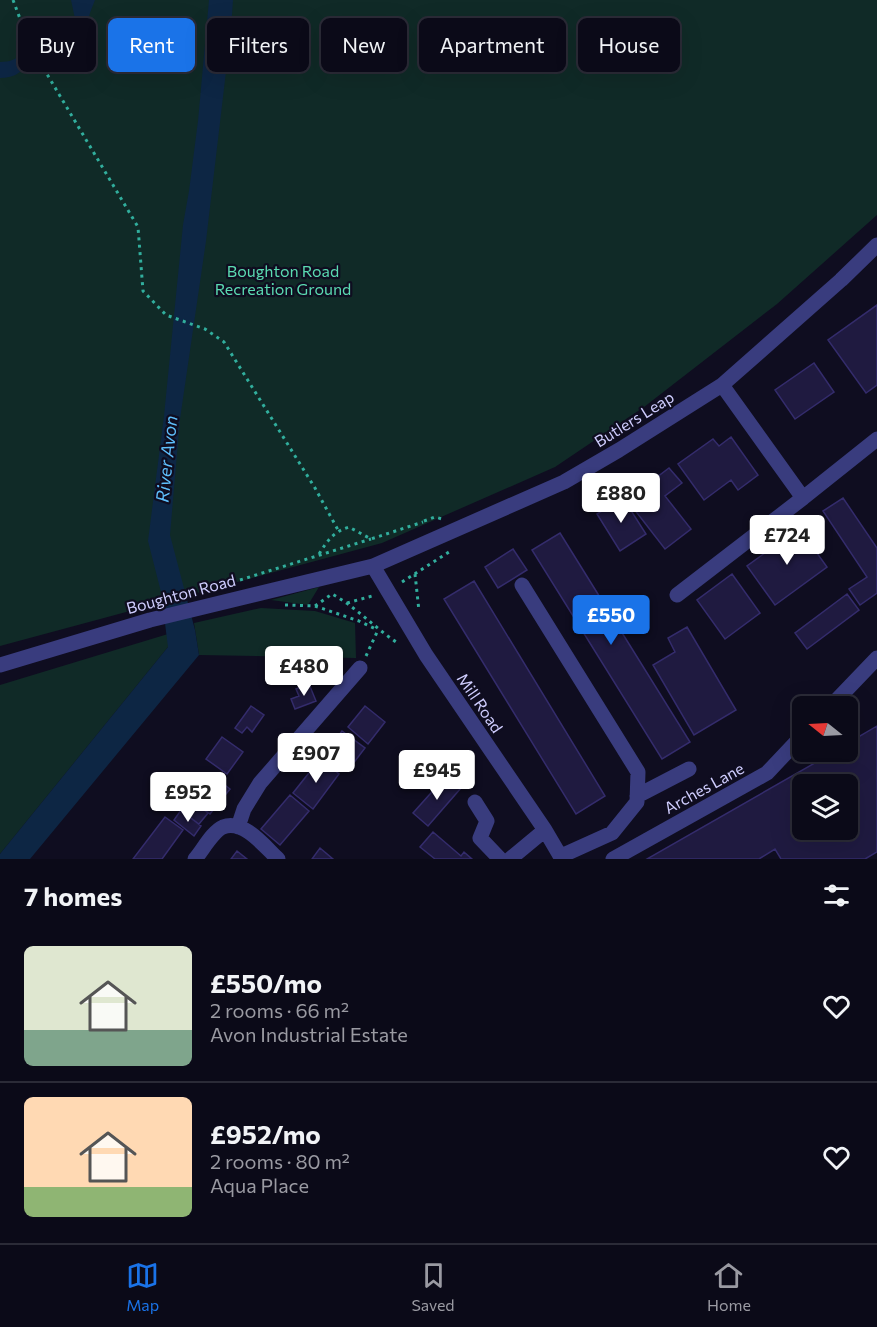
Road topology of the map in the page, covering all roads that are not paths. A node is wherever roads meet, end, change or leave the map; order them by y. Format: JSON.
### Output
{"nodes":[{"id":1,"x":877,"y":245,"type":"edge"},
{"id":2,"x":722,"y":385,"type":"junction"},
{"id":3,"x":877,"y":439,"type":"edge"},
{"id":4,"x":803,"y":498,"type":"junction"},
{"id":5,"x":373,"y":566,"type":"junction"},
{"id":6,"x":522,"y":585,"type":"dead end"},
{"id":7,"x":677,"y":595,"type":"dead end"},
{"id":8,"x":877,"y":658,"type":"edge"},
{"id":9,"x":0,"y":665,"type":"edge"},
{"id":10,"x":360,"y":668,"type":"road end"},
{"id":11,"x":841,"y":696,"type":"edge"},
{"id":12,"x":792,"y":747,"type":"edge"},
{"id":13,"x":689,"y":769,"type":"dead end"},
{"id":14,"x":637,"y":796,"type":"junction"},
{"id":15,"x":474,"y":802,"type":"dead end"},
{"id":16,"x":238,"y":827,"type":"junction"},
{"id":17,"x":545,"y":830,"type":"junction"},
{"id":18,"x":562,"y":858,"type":"edge"},
{"id":19,"x":195,"y":859,"type":"edge"},
{"id":20,"x":278,"y":859,"type":"edge"},
{"id":21,"x":500,"y":859,"type":"edge"},
{"id":22,"x":510,"y":859,"type":"edge"},
{"id":23,"x":613,"y":859,"type":"edge"}],
"edges":[{"from":1,"to":2,"type":"street","name":"Butlers Leap"},
{"from":2,"to":4,"type":"street"},
{"from":2,"to":5,"type":"street","name":"Butlers Leap"},
{"from":3,"to":4,"type":"street"},
{"from":4,"to":7,"type":"street"},
{"from":5,"to":9,"type":"street","name":"Boughton Road"},
{"from":5,"to":17,"type":"street","name":"Mill Road"},
{"from":6,"to":14,"type":"street"},
{"from":8,"to":11,"type":"street"},
{"from":10,"to":16,"type":"street"},
{"from":12,"to":23,"type":"street","name":"Arches Lane"},
{"from":13,"to":14,"type":"street"},
{"from":14,"to":18,"type":"street"},
{"from":15,"to":21,"type":"street"},
{"from":16,"to":19,"type":"street"},
{"from":16,"to":20,"type":"street"},
{"from":17,"to":18,"type":"street","name":"Mill Road"},
{"from":17,"to":22,"type":"street"}]}
